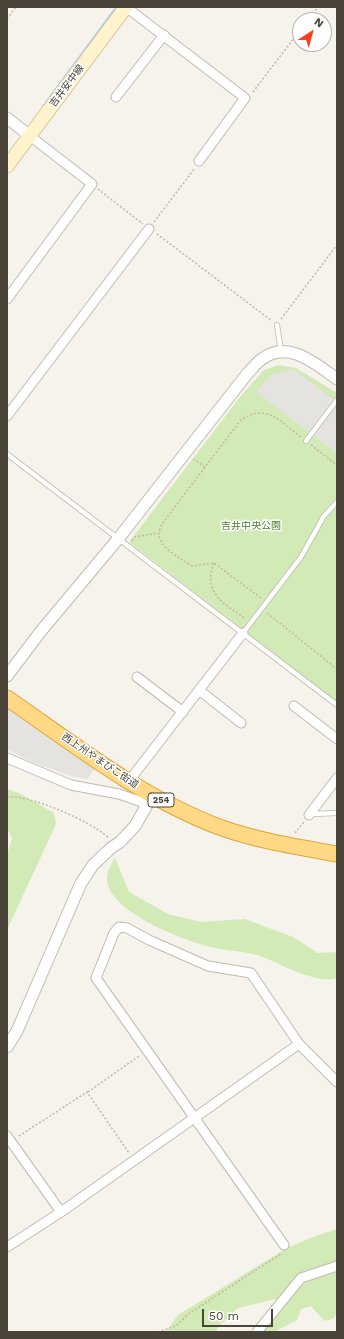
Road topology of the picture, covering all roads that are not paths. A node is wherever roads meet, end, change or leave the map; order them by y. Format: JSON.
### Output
{"nodes":[{"id":1,"x":126,"y":7,"type":"edge"},
{"id":2,"x":164,"y":35,"type":"junction"},
{"id":3,"x":116,"y":97,"type":"dead end"},
{"id":4,"x":7,"y":118,"type":"edge"},
{"id":5,"x":30,"y":136,"type":"junction"},
{"id":6,"x":199,"y":161,"type":"road end"},
{"id":7,"x":7,"y":166,"type":"edge"},
{"id":8,"x":149,"y":229,"type":"road end"},
{"id":9,"x":7,"y":299,"type":"edge"},
{"id":10,"x":277,"y":325,"type":"road end"},
{"id":11,"x":281,"y":353,"type":"junction"},
{"id":12,"x":337,"y":379,"type":"edge"},
{"id":13,"x":337,"y":400,"type":"edge"},
{"id":14,"x":7,"y":416,"type":"edge"},
{"id":15,"x":306,"y":441,"type":"road end"},
{"id":16,"x":7,"y":454,"type":"edge"},
{"id":17,"x":337,"y":502,"type":"edge"},
{"id":18,"x":123,"y":542,"type":"junction"},
{"id":19,"x":243,"y":633,"type":"junction"},
{"id":20,"x":7,"y":676,"type":"edge"},
{"id":21,"x":137,"y":677,"type":"dead end"},
{"id":22,"x":199,"y":690,"type":"junction"},
{"id":23,"x":7,"y":698,"type":"edge"},
{"id":24,"x":337,"y":705,"type":"edge"},
{"id":25,"x":294,"y":706,"type":"dead end"},
{"id":26,"x":183,"y":712,"type":"junction"},
{"id":27,"x":241,"y":723,"type":"dead end"},
{"id":28,"x":337,"y":739,"type":"edge"},
{"id":29,"x":7,"y":758,"type":"edge"},
{"id":30,"x":337,"y":778,"type":"edge"},
{"id":31,"x":129,"y":781,"type":"junction"},
{"id":32,"x":147,"y":799,"type":"junction"},
{"id":33,"x":337,"y":813,"type":"edge"},
{"id":34,"x":309,"y":814,"type":"joint"},
{"id":35,"x":337,"y":854,"type":"edge"},
{"id":36,"x":299,"y":1044,"type":"junction"},
{"id":37,"x":7,"y":1047,"type":"edge"},
{"id":38,"x":337,"y":1082,"type":"edge"},
{"id":39,"x":195,"y":1119,"type":"junction"},
{"id":40,"x":9,"y":1139,"type":"edge"},
{"id":41,"x":61,"y":1212,"type":"junction"},
{"id":42,"x":284,"y":1246,"type":"road end"},
{"id":43,"x":7,"y":1247,"type":"edge"},
{"id":44,"x":337,"y":1266,"type":"edge"},
{"id":45,"x":257,"y":1332,"type":"edge"}],
"edges":[{"from":1,"to":2,"type":"street"},
{"from":1,"to":5,"type":"main road","name":"吉井安中線"},
{"from":2,"to":3,"type":"street"},
{"from":2,"to":6,"type":"street"},
{"from":4,"to":5,"type":"street"},
{"from":5,"to":7,"type":"main road","name":"吉井安中線"},
{"from":5,"to":9,"type":"street"},
{"from":8,"to":14,"type":"street"},
{"from":10,"to":11,"type":"lane"},
{"from":11,"to":12,"type":"street"},
{"from":11,"to":18,"type":"street"},
{"from":13,"to":15,"type":"lane"},
{"from":16,"to":18,"type":"lane"},
{"from":17,"to":19,"type":"lane"},
{"from":18,"to":19,"type":"lane"},
{"from":18,"to":20,"type":"street"},
{"from":19,"to":22,"type":"street"},
{"from":19,"to":24,"type":"lane"},
{"from":21,"to":26,"type":"street"},
{"from":22,"to":26,"type":"street"},
{"from":22,"to":27,"type":"street"},
{"from":23,"to":31,"type":"highway","name":"西上州やまびこ街道","number":"254"},
{"from":25,"to":28,"type":"street"},
{"from":26,"to":31,"type":"street"},
{"from":29,"to":32,"type":"street"},
{"from":30,"to":34,"type":"street"},
{"from":31,"to":32,"type":"highway","name":"西上州やまびこ街道","number":"254"},
{"from":32,"to":35,"type":"highway","name":"西上州やまびこ街道","number":"254"},
{"from":32,"to":37,"type":"street"},
{"from":33,"to":34,"type":"lane"},
{"from":36,"to":38,"type":"street"},
{"from":36,"to":39,"type":"street"},
{"from":36,"to":39,"type":"street"},
{"from":39,"to":41,"type":"street"},
{"from":39,"to":42,"type":"street"},
{"from":40,"to":41,"type":"street"},
{"from":41,"to":43,"type":"street"},
{"from":44,"to":45,"type":"street"}]}
